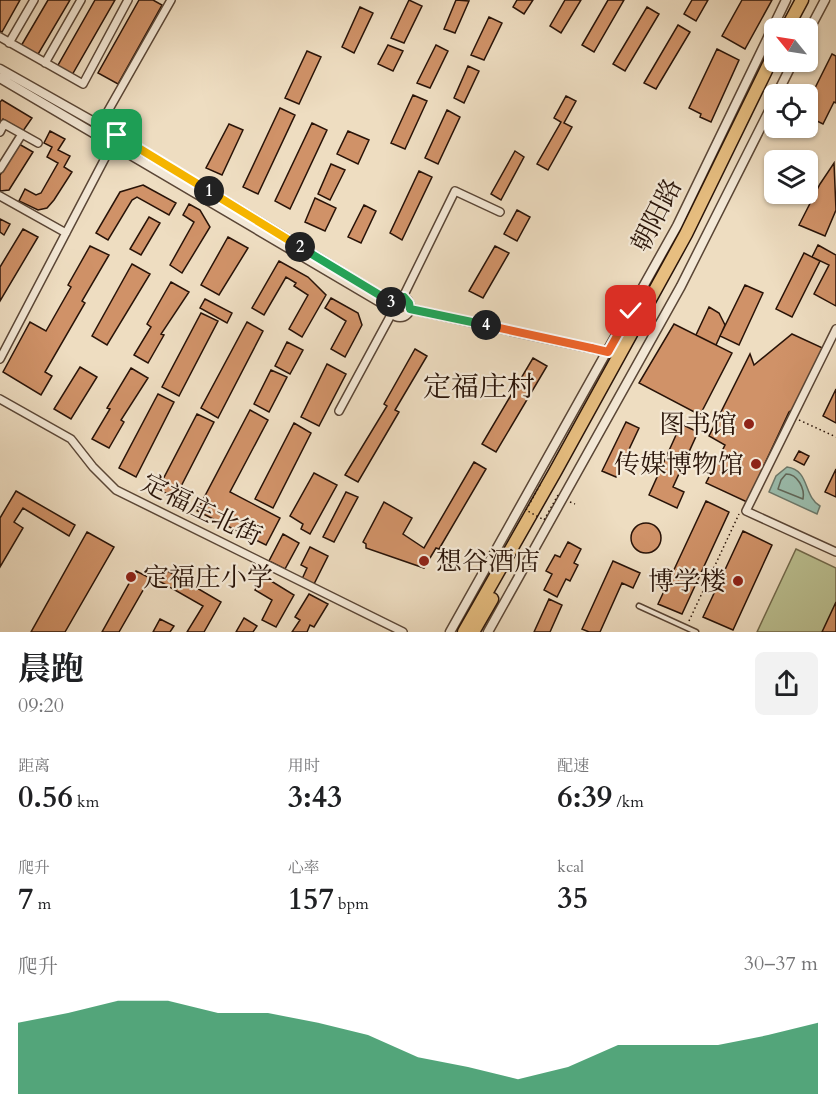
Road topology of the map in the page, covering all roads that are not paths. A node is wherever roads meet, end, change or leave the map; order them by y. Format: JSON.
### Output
{"nodes":[{"id":1,"x":34,"y":0,"type":"edge"},
{"id":2,"x":81,"y":0,"type":"edge"},
{"id":3,"x":128,"y":0,"type":"edge"},
{"id":4,"x":171,"y":0,"type":"edge"},
{"id":5,"x":786,"y":0,"type":"edge"},
{"id":6,"x":802,"y":0,"type":"edge"},
{"id":7,"x":810,"y":0,"type":"edge"},
{"id":8,"x":825,"y":0,"type":"edge"},
{"id":9,"x":792,"y":18,"type":"edge"},
{"id":10,"x":800,"y":18,"type":"edge"},
{"id":11,"x":815,"y":18,"type":"edge"},
{"id":12,"x":0,"y":37,"type":"edge"},
{"id":13,"x":9,"y":43,"type":"junction"},
{"id":14,"x":45,"y":63,"type":"junction"},
{"id":15,"x":0,"y":69,"type":"edge"},
{"id":16,"x":765,"y":72,"type":"edge"},
{"id":17,"x":774,"y":72,"type":"edge"},
{"id":18,"x":0,"y":78,"type":"edge"},
{"id":19,"x":764,"y":121,"type":"edge"},
{"id":20,"x":100,"y":125,"type":"junction"},
{"id":21,"x":0,"y":132,"type":"edge"},
{"id":22,"x":22,"y":134,"type":"junction"},
{"id":23,"x":115,"y":139,"type":"junction"},
{"id":24,"x":38,"y":143,"type":"dead end"},
{"id":25,"x":0,"y":169,"type":"edge"},
{"id":26,"x":0,"y":196,"type":"edge"},
{"id":27,"x":500,"y":212,"type":"dead end"},
{"id":28,"x":66,"y":233,"type":"junction"},
{"id":29,"x":404,"y":297,"type":"junction"},
{"id":30,"x":391,"y":308,"type":"junction"},
{"id":31,"x":410,"y":309,"type":"junction"},
{"id":32,"x":836,"y":329,"type":"edge"},
{"id":33,"x":608,"y":352,"type":"junction"},
{"id":34,"x":0,"y":359,"type":"edge"},
{"id":35,"x":0,"y":399,"type":"edge"},
{"id":36,"x":339,"y":411,"type":"dead end"},
{"id":37,"x":836,"y":552,"type":"edge"},
{"id":38,"x":639,"y":606,"type":"dead end"},
{"id":39,"x":403,"y":632,"type":"edge"},
{"id":40,"x":450,"y":632,"type":"edge"},
{"id":41,"x":464,"y":632,"type":"edge"},
{"id":42,"x":473,"y":632,"type":"edge"},
{"id":43,"x":488,"y":632,"type":"edge"},
{"id":44,"x":696,"y":632,"type":"edge"}],
"edges":[{"from":1,"to":13,"type":"street"},
{"from":2,"to":14,"type":"street"},
{"from":3,"to":14,"type":"street"},
{"from":4,"to":20,"type":"street"},
{"from":5,"to":33,"type":"street","name":"朝阳路"},
{"from":6,"to":9,"type":"highway"},
{"from":7,"to":10,"type":"highway"},
{"from":8,"to":11,"type":"street"},
{"from":12,"to":13,"type":"street"},
{"from":13,"to":14,"type":"street"},
{"from":15,"to":20,"type":"street"},
{"from":16,"to":41,"type":"highway","name":"朝阳路"},
{"from":17,"to":42,"type":"highway","name":"朝阳路"},
{"from":18,"to":23,"type":"street"},
{"from":19,"to":43,"type":"street"},
{"from":20,"to":23,"type":"street"},
{"from":21,"to":22,"type":"street"},
{"from":22,"to":24,"type":"street"},
{"from":22,"to":25,"type":"street"},
{"from":23,"to":28,"type":"street"},
{"from":23,"to":30,"type":"street"},
{"from":26,"to":28,"type":"street"},
{"from":27,"to":29,"type":"street"},
{"from":28,"to":34,"type":"street"},
{"from":29,"to":30,"type":"street"},
{"from":29,"to":31,"type":"street"},
{"from":30,"to":31,"type":"street"},
{"from":30,"to":36,"type":"street"},
{"from":31,"to":33,"type":"street"},
{"from":32,"to":37,"type":"street"},
{"from":33,"to":40,"type":"street","name":"朝阳路"},
{"from":35,"to":39,"type":"street","name":"定福庄北街"},
{"from":38,"to":44,"type":"lane"}]}
